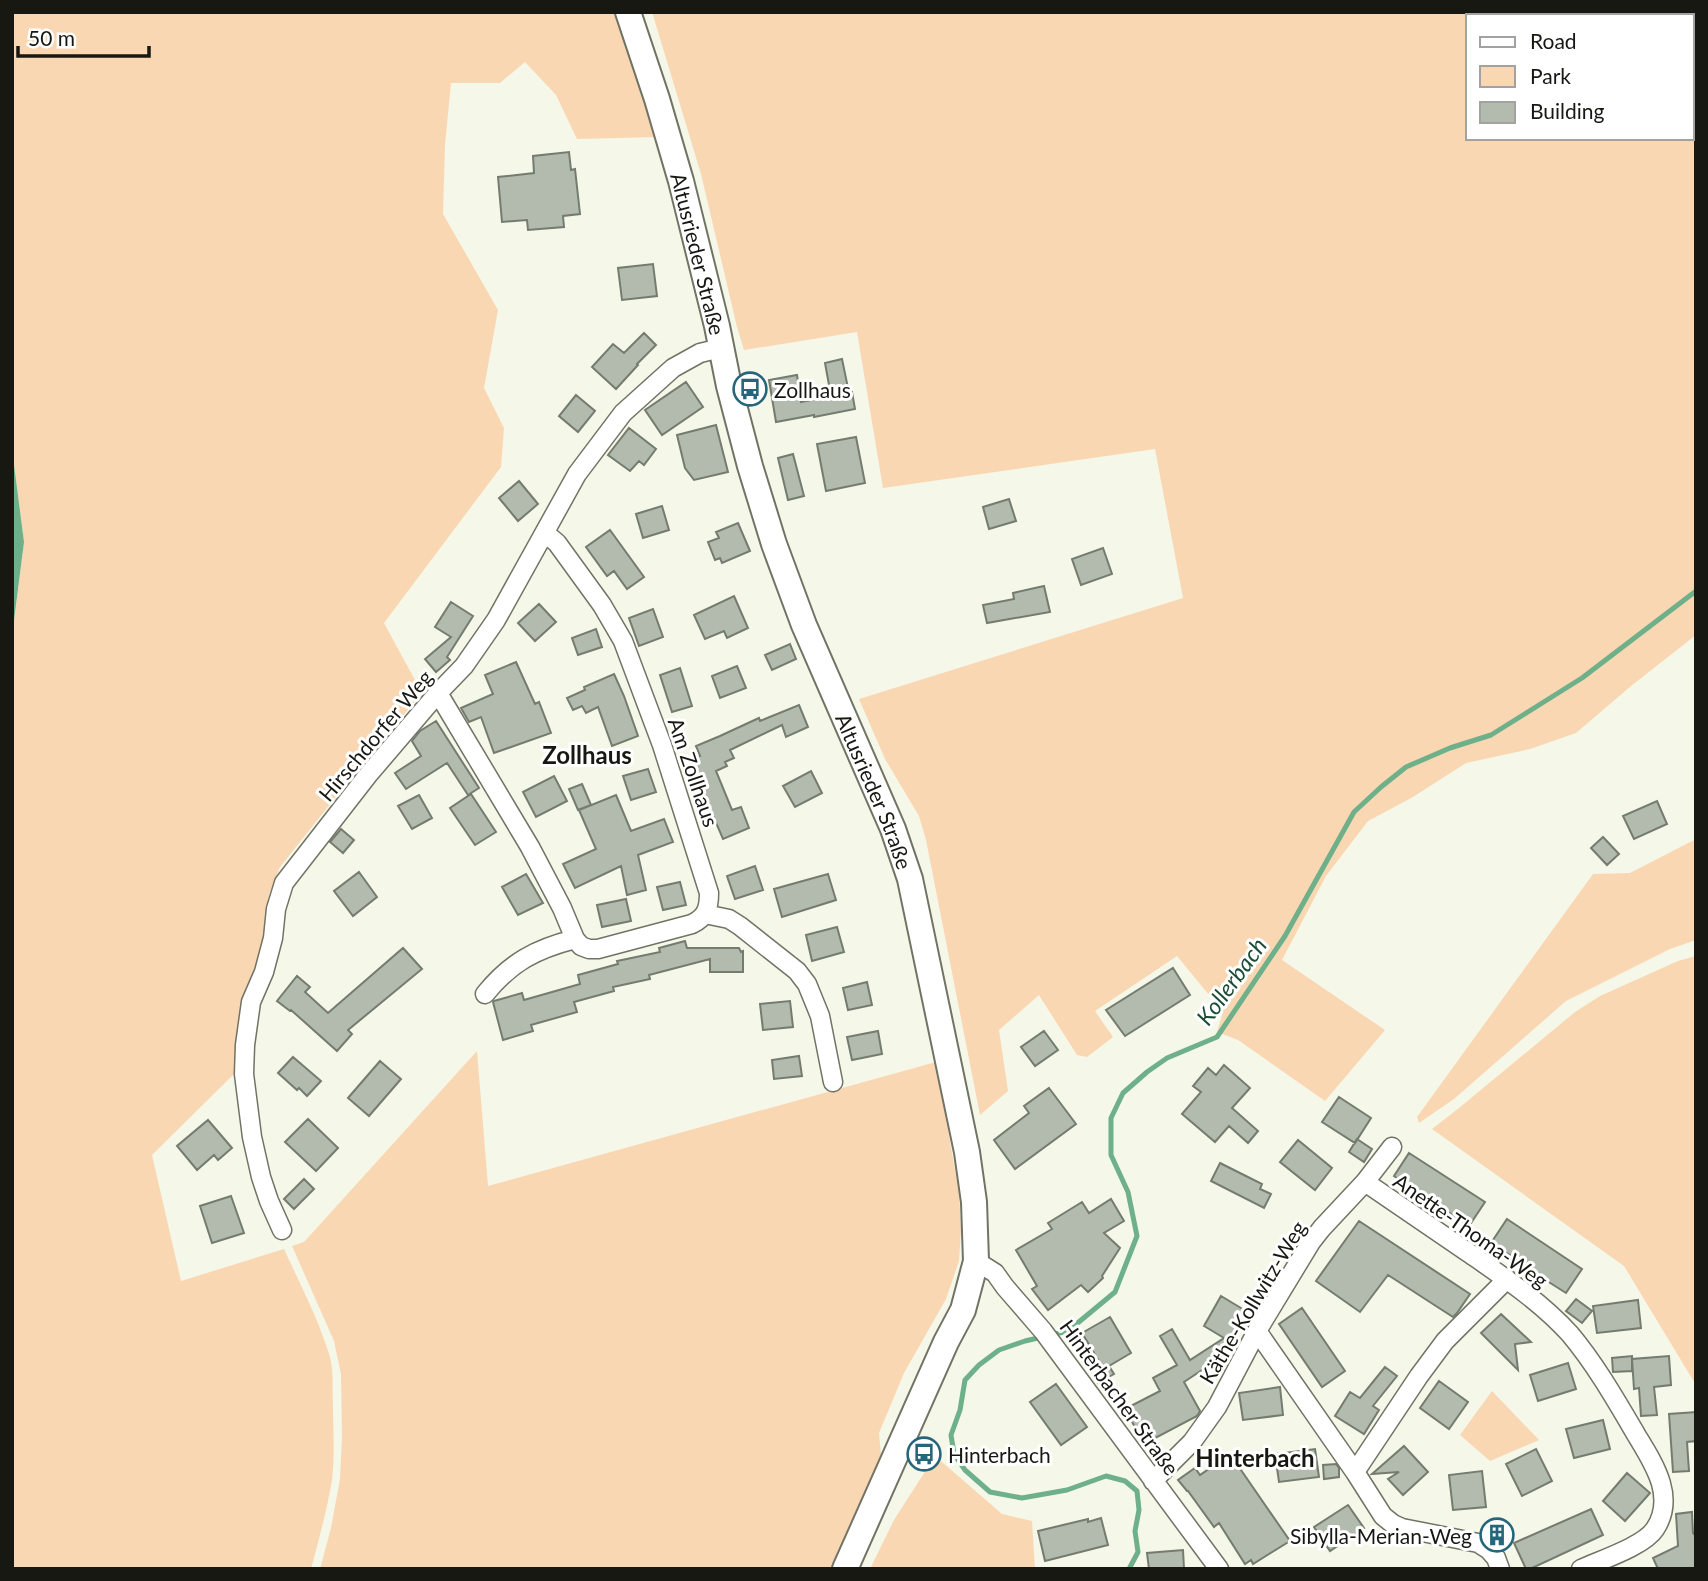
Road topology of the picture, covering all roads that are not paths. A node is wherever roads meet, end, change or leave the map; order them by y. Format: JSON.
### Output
{"nodes":[{"id":1,"x":628,"y":12,"type":"edge"},
{"id":2,"x":721,"y":348,"type":"junction"},
{"id":3,"x":545,"y":533,"type":"junction"},
{"id":4,"x":438,"y":693,"type":"junction"},
{"id":5,"x":705,"y":914,"type":"junction"},
{"id":6,"x":575,"y":939,"type":"junction"},
{"id":7,"x":485,"y":994,"type":"dead end"},
{"id":8,"x":833,"y":1082,"type":"dead end"},
{"id":9,"x":1392,"y":1147,"type":"dead end"},
{"id":10,"x":1365,"y":1182,"type":"junction"},
{"id":11,"x":282,"y":1230,"type":"dead end"},
{"id":12,"x":976,"y":1261,"type":"junction"},
{"id":13,"x":1507,"y":1279,"type":"junction"},
{"id":14,"x":1257,"y":1331,"type":"junction"},
{"id":15,"x":1355,"y":1472,"type":"junction"},
{"id":16,"x":1153,"y":1481,"type":"junction"},
{"id":17,"x":845,"y":1569,"type":"edge"},
{"id":18,"x":1219,"y":1569,"type":"edge"},
{"id":19,"x":1500,"y":1569,"type":"edge"},
{"id":20,"x":1581,"y":1569,"type":"edge"}],
"edges":[{"from":1,"to":2,"type":"main road","name":"Altusrieder Straße"},
{"from":2,"to":3,"type":"street","name":"Hirschdorfer Weg"},
{"from":2,"to":12,"type":"main road","name":"Altusrieder Straße"},
{"from":3,"to":4,"type":"street","name":"Hirschdorfer Weg"},
{"from":3,"to":5,"type":"street","name":"Am Zollhaus"},
{"from":4,"to":6,"type":"street"},
{"from":4,"to":11,"type":"street","name":"Hirschdorfer Weg"},
{"from":5,"to":6,"type":"street"},
{"from":5,"to":8,"type":"street"},
{"from":6,"to":7,"type":"street"},
{"from":9,"to":10,"type":"street","name":"Käthe-Kollwitz-Weg"},
{"from":10,"to":13,"type":"street","name":"Anette-Thoma-Weg"},
{"from":10,"to":14,"type":"street","name":"Käthe-Kollwitz-Weg"},
{"from":12,"to":16,"type":"street","name":"Hinterbacher Straße"},
{"from":12,"to":17,"type":"main road","name":"Altusrieder Straße"},
{"from":13,"to":15,"type":"street"},
{"from":13,"to":20,"type":"street","name":"Anette-Thoma-Weg"},
{"from":14,"to":15,"type":"street"},
{"from":14,"to":16,"type":"street","name":"Käthe-Kollwitz-Weg"},
{"from":15,"to":19,"type":"street"},
{"from":16,"to":18,"type":"street","name":"Hinterbacher Straße"}]}
